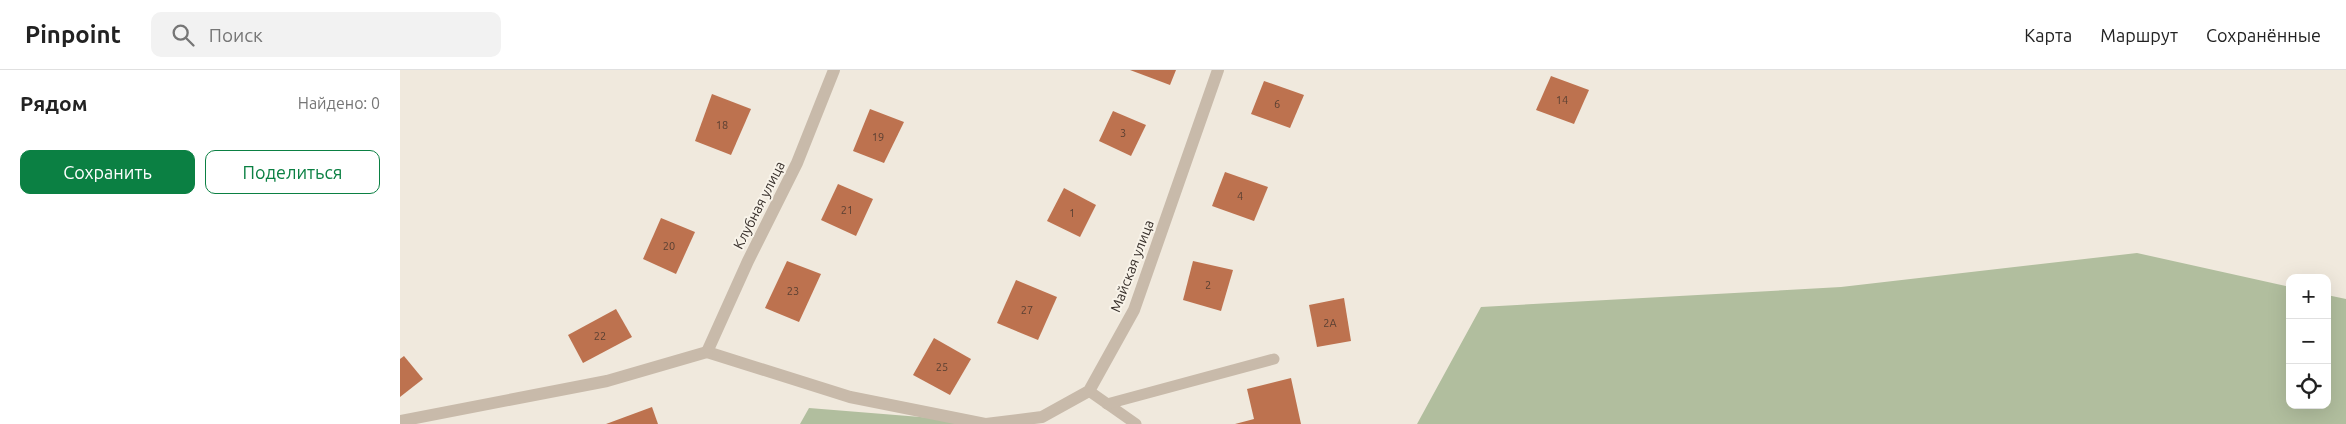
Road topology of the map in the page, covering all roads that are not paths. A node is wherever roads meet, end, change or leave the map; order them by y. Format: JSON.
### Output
{"nodes":[{"id":1,"x":834,"y":70,"type":"edge"},
{"id":2,"x":1218,"y":70,"type":"edge"},
{"id":3,"x":707,"y":352,"type":"junction"},
{"id":4,"x":1274,"y":359,"type":"dead end"},
{"id":5,"x":1089,"y":391,"type":"junction"},
{"id":6,"x":1108,"y":404,"type":"junction"},
{"id":7,"x":400,"y":421,"type":"edge"},
{"id":8,"x":986,"y":424,"type":"edge"},
{"id":9,"x":1136,"y":424,"type":"edge"}],
"edges":[{"from":1,"to":3,"type":"street","name":"Клубная улица"},
{"from":2,"to":5,"type":"street","name":"Майская улица"},
{"from":3,"to":7,"type":"street"},
{"from":3,"to":8,"type":"street"},
{"from":4,"to":6,"type":"lane"},
{"from":5,"to":6,"type":"lane"},
{"from":5,"to":8,"type":"street"},
{"from":6,"to":9,"type":"lane"}]}
